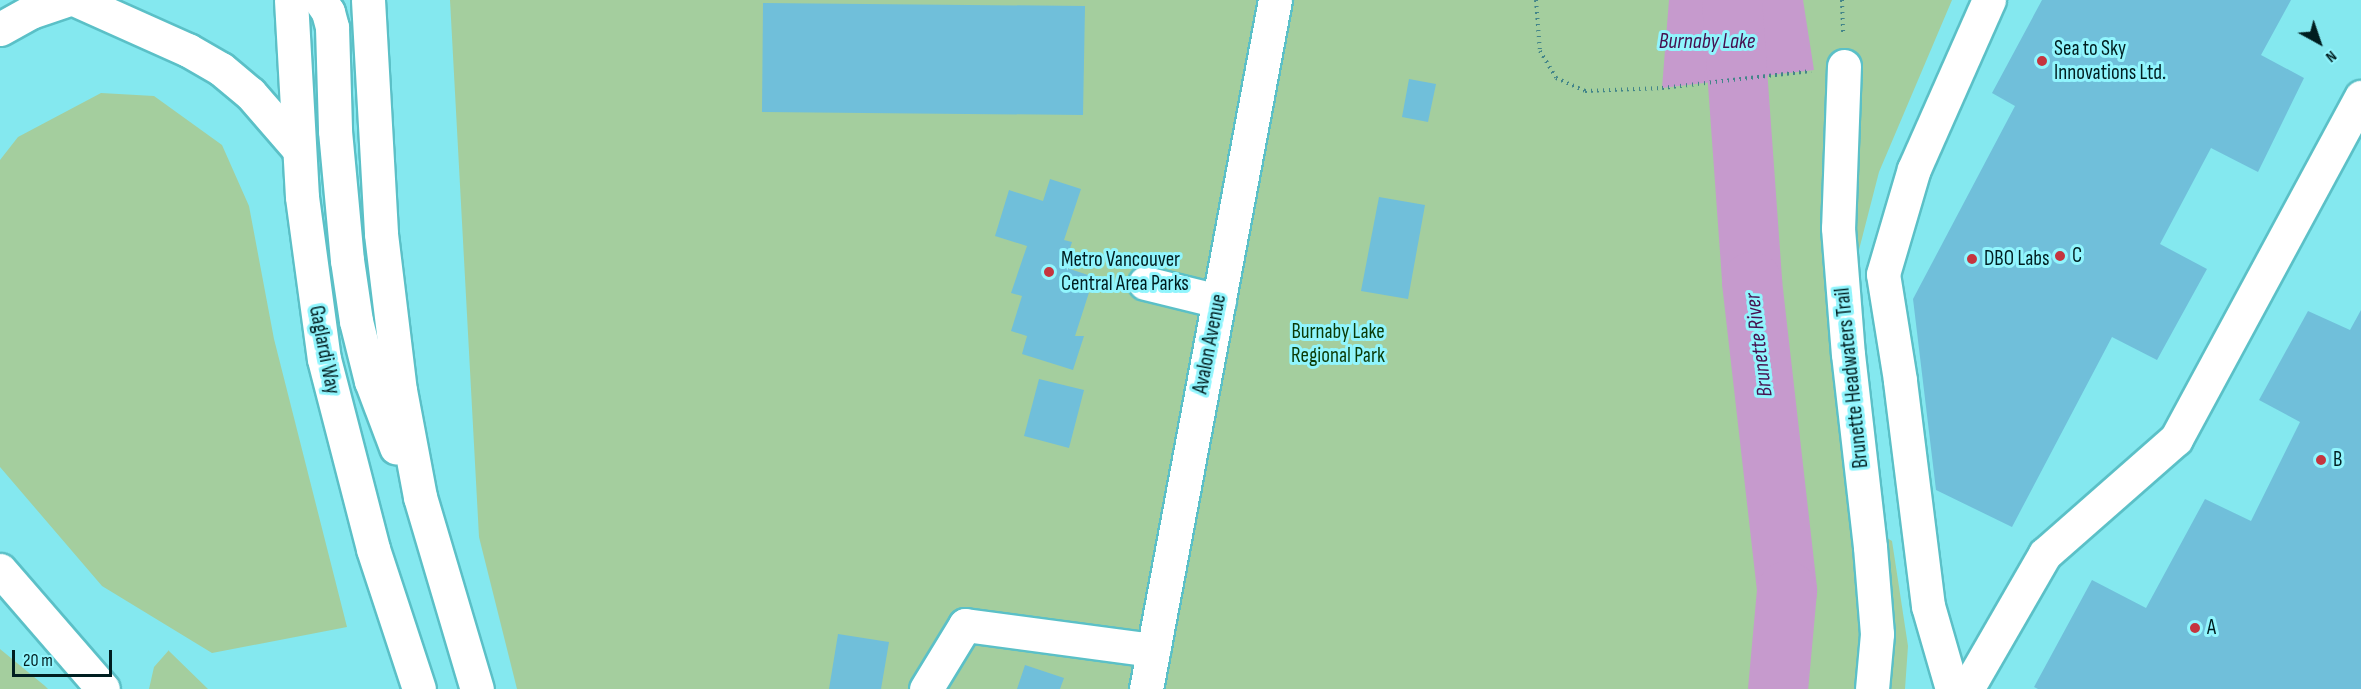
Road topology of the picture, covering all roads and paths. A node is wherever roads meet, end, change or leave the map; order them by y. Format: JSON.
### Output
{"nodes":[{"id":1,"x":64,"y":0,"type":"edge"},
{"id":2,"x":76,"y":0,"type":"edge"},
{"id":3,"x":291,"y":0,"type":"edge"},
{"id":4,"x":320,"y":0,"type":"edge"},
{"id":5,"x":368,"y":0,"type":"edge"},
{"id":6,"x":1275,"y":0,"type":"edge"},
{"id":7,"x":1536,"y":0,"type":"edge"},
{"id":8,"x":1989,"y":0,"type":"edge"},
{"id":9,"x":0,"y":29,"type":"edge"},
{"id":10,"x":1829,"y":68,"type":"joint"},
{"id":11,"x":2361,"y":97,"type":"edge"},
{"id":12,"x":297,"y":147,"type":"junction"},
{"id":13,"x":1145,"y":283,"type":"dead end"},
{"id":14,"x":1219,"y":301,"type":"junction"},
{"id":15,"x":420,"y":497,"type":"junction"},
{"id":16,"x":0,"y":570,"type":"edge"},
{"id":17,"x":1154,"y":650,"type":"junction"},
{"id":18,"x":103,"y":689,"type":"edge"},
{"id":19,"x":419,"y":689,"type":"edge"},
{"id":20,"x":477,"y":689,"type":"edge"},
{"id":21,"x":926,"y":689,"type":"edge"},
{"id":22,"x":1146,"y":689,"type":"edge"},
{"id":23,"x":1872,"y":689,"type":"edge"},
{"id":24,"x":1952,"y":689,"type":"edge"},
{"id":25,"x":1967,"y":689,"type":"edge"}],
"edges":[{"from":1,"to":9,"type":"main road"},
{"from":2,"to":12,"type":"main road"},
{"from":3,"to":12,"type":"main road","name":"Gaglardi Way"},
{"from":4,"to":15,"type":"main road"},
{"from":5,"to":15,"type":"main road"},
{"from":6,"to":14,"type":"main road","name":"Avalon Avenue"},
{"from":7,"to":10,"type":"path"},
{"from":8,"to":24,"type":"main road"},
{"from":10,"to":23,"type":"main road","name":"Brunette Headwaters Trail"},
{"from":11,"to":25,"type":"main road"},
{"from":12,"to":19,"type":"main road","name":"Gaglardi Way"},
{"from":13,"to":14,"type":"main road"},
{"from":14,"to":17,"type":"main road","name":"Avalon Avenue"},
{"from":15,"to":20,"type":"main road"},
{"from":16,"to":18,"type":"main road"},
{"from":17,"to":21,"type":"main road"},
{"from":17,"to":22,"type":"main road","name":"Avalon Avenue"}]}
